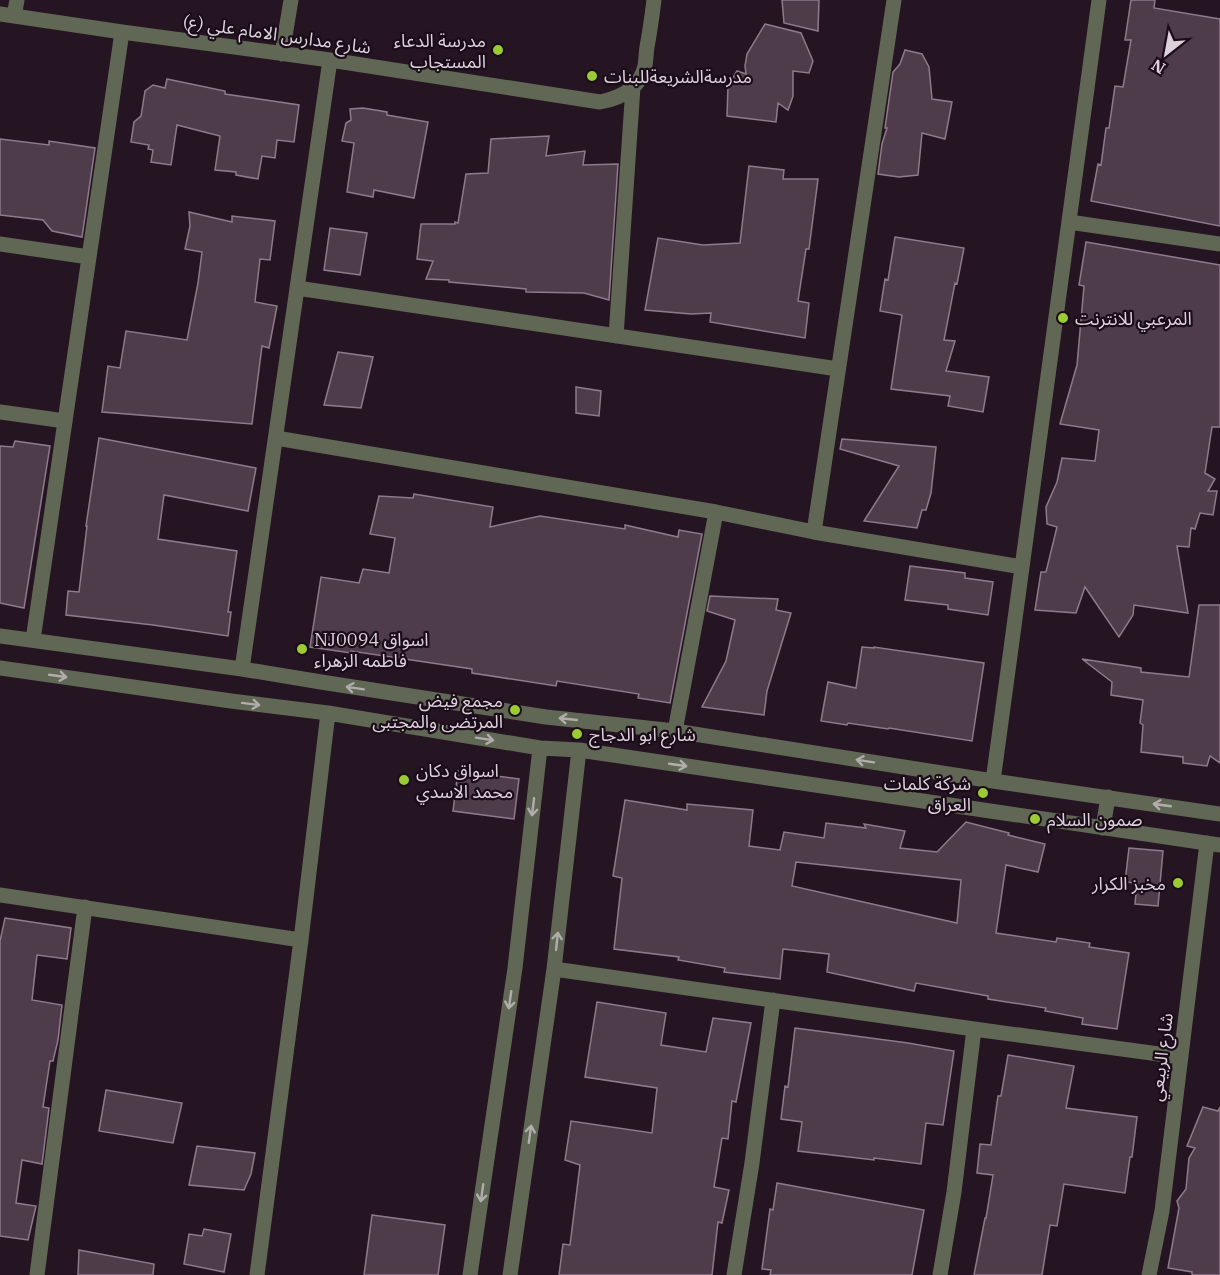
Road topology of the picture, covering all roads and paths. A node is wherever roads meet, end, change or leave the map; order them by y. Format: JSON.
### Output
{"nodes":[{"id":1,"x":17,"y":0,"type":"edge"},
{"id":2,"x":291,"y":0,"type":"edge"},
{"id":3,"x":654,"y":0,"type":"edge"},
{"id":4,"x":894,"y":0,"type":"edge"},
{"id":5,"x":1099,"y":0,"type":"edge"},
{"id":6,"x":7,"y":15,"type":"edge"},
{"id":7,"x":123,"y":32,"type":"junction"},
{"id":8,"x":282,"y":54,"type":"junction"},
{"id":9,"x":330,"y":60,"type":"junction"},
{"id":10,"x":633,"y":87,"type":"junction"},
{"id":11,"x":1069,"y":222,"type":"junction"},
{"id":12,"x":0,"y":244,"type":"edge"},
{"id":13,"x":1220,"y":244,"type":"edge"},
{"id":14,"x":89,"y":257,"type":"junction"},
{"id":15,"x":297,"y":288,"type":"junction"},
{"id":16,"x":616,"y":336,"type":"junction"},
{"id":17,"x":838,"y":369,"type":"junction"},
{"id":18,"x":0,"y":412,"type":"edge"},
{"id":19,"x":65,"y":421,"type":"junction"},
{"id":20,"x":276,"y":438,"type":"junction"},
{"id":21,"x":716,"y":512,"type":"junction"},
{"id":22,"x":814,"y":532,"type":"junction"},
{"id":23,"x":1022,"y":567,"type":"junction"},
{"id":24,"x":0,"y":636,"type":"edge"},
{"id":25,"x":33,"y":640,"type":"junction"},
{"id":26,"x":0,"y":668,"type":"edge"},
{"id":27,"x":242,"y":669,"type":"junction"},
{"id":28,"x":328,"y":713,"type":"junction"},
{"id":29,"x":675,"y":731,"type":"junction"},
{"id":30,"x":540,"y":748,"type":"junction"},
{"id":31,"x":579,"y":750,"type":"junction"},
{"id":32,"x":993,"y":781,"type":"junction"},
{"id":33,"x":1108,"y":797,"type":"junction"},
{"id":34,"x":1220,"y":814,"type":"edge"},
{"id":35,"x":1103,"y":828,"type":"junction"},
{"id":36,"x":1214,"y":844,"type":"edge"},
{"id":37,"x":0,"y":895,"type":"edge"},
{"id":38,"x":85,"y":907,"type":"junction"},
{"id":39,"x":302,"y":940,"type":"junction"},
{"id":40,"x":554,"y":969,"type":"junction"},
{"id":41,"x":773,"y":1000,"type":"junction"},
{"id":42,"x":974,"y":1029,"type":"junction"},
{"id":43,"x":1181,"y":1057,"type":"junction"},
{"id":44,"x":37,"y":1275,"type":"edge"},
{"id":45,"x":257,"y":1275,"type":"edge"},
{"id":46,"x":470,"y":1275,"type":"edge"},
{"id":47,"x":510,"y":1275,"type":"edge"},
{"id":48,"x":734,"y":1275,"type":"edge"},
{"id":49,"x":940,"y":1275,"type":"edge"},
{"id":50,"x":1149,"y":1275,"type":"edge"}],
"edges":[{"from":1,"to":6,"type":"street"},
{"from":2,"to":8,"type":"street"},
{"from":3,"to":10,"type":"street"},
{"from":4,"to":17,"type":"street"},
{"from":5,"to":11,"type":"street"},
{"from":6,"to":7,"type":"street","name":"شارع مدارس الامام علي (ع)"},
{"from":7,"to":8,"type":"street","name":"شارع مدارس الامام علي (ع)"},
{"from":7,"to":14,"type":"street"},
{"from":8,"to":9,"type":"street","name":"شارع مدارس الامام علي (ع)"},
{"from":9,"to":10,"type":"street","name":"شارع مدارس الامام علي (ع)"},
{"from":9,"to":15,"type":"street"},
{"from":10,"to":16,"type":"street"},
{"from":11,"to":13,"type":"street"},
{"from":11,"to":23,"type":"street"},
{"from":12,"to":14,"type":"street"},
{"from":14,"to":19,"type":"street"},
{"from":15,"to":16,"type":"street"},
{"from":15,"to":20,"type":"street"},
{"from":16,"to":17,"type":"street"},
{"from":17,"to":22,"type":"street"},
{"from":18,"to":19,"type":"street"},
{"from":19,"to":25,"type":"street"},
{"from":20,"to":21,"type":"street"},
{"from":20,"to":27,"type":"street"},
{"from":21,"to":22,"type":"street"},
{"from":21,"to":29,"type":"street"},
{"from":22,"to":23,"type":"street"},
{"from":23,"to":32,"type":"street"},
{"from":24,"to":25,"type":"street"},
{"from":25,"to":27,"type":"street"},
{"from":26,"to":28,"type":"street","one_way":true},
{"from":29,"to":27,"type":"street","one_way":true},
{"from":28,"to":30,"type":"street","one_way":true},
{"from":28,"to":39,"type":"street"},
{"from":32,"to":29,"type":"street","one_way":true},
{"from":30,"to":31,"type":"street"},
{"from":30,"to":46,"type":"street","one_way":true},
{"from":31,"to":35,"type":"street","one_way":true},
{"from":40,"to":31,"type":"street","one_way":true},
{"from":32,"to":33,"type":"street"},
{"from":34,"to":33,"type":"street","one_way":true},
{"from":33,"to":35,"type":"street"},
{"from":35,"to":36,"type":"street"},
{"from":36,"to":43,"type":"street","name":"شارع الربيعي"},
{"from":37,"to":38,"type":"street"},
{"from":38,"to":39,"type":"street"},
{"from":38,"to":44,"type":"street"},
{"from":39,"to":45,"type":"street"},
{"from":40,"to":41,"type":"street"},
{"from":47,"to":40,"type":"street","one_way":true},
{"from":41,"to":42,"type":"street"},
{"from":41,"to":48,"type":"street"},
{"from":42,"to":43,"type":"street"},
{"from":42,"to":49,"type":"street"},
{"from":43,"to":50,"type":"street","name":"شارع الربيعي"}]}
